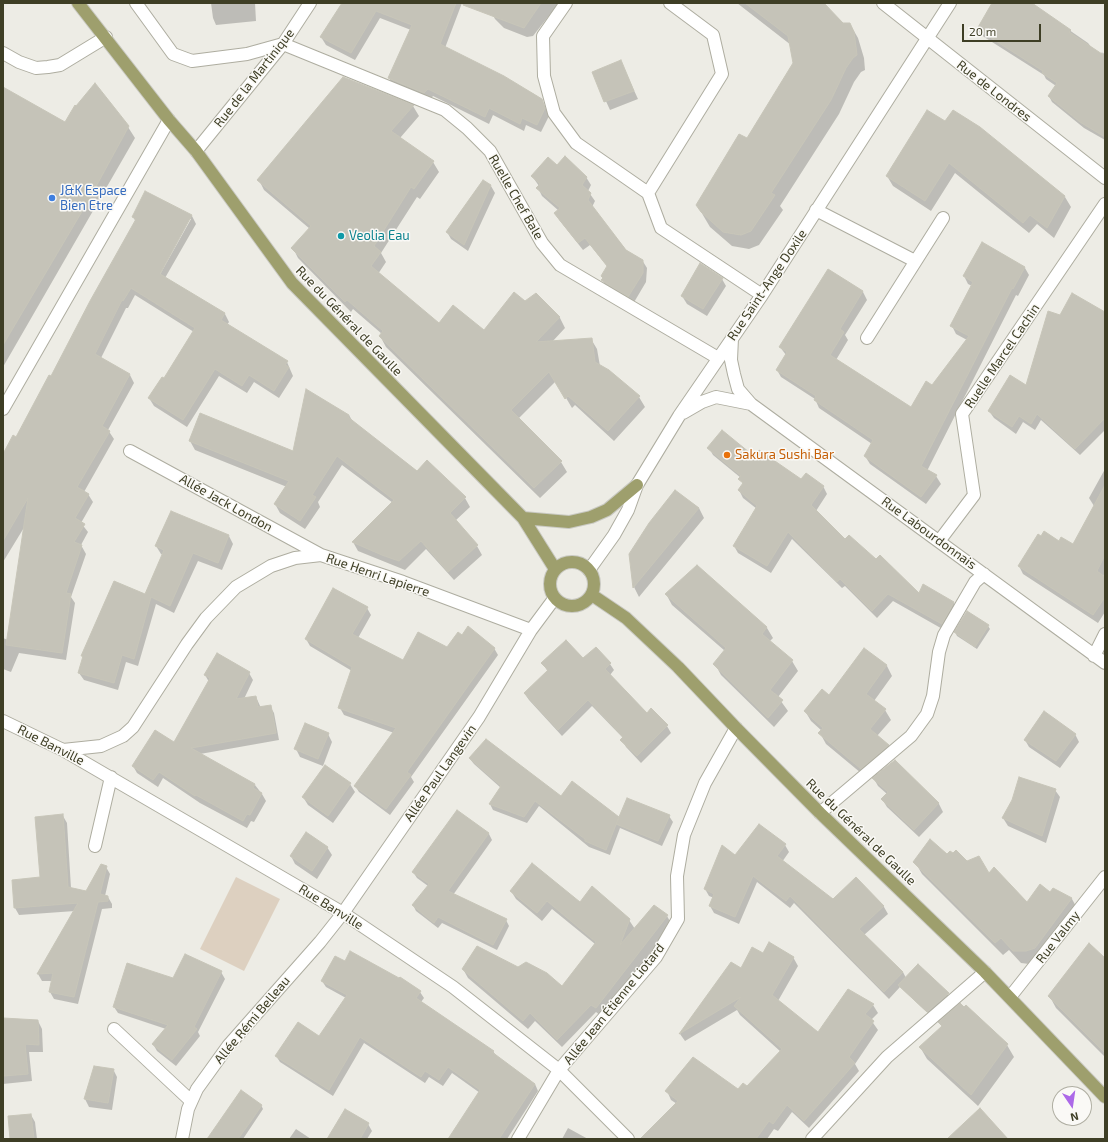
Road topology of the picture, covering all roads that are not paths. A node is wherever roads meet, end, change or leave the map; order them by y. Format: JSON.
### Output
{"nodes":[{"id":1,"x":78,"y":3,"type":"edge"},
{"id":2,"x":136,"y":3,"type":"edge"},
{"id":3,"x":310,"y":3,"type":"edge"},
{"id":4,"x":566,"y":3,"type":"edge"},
{"id":5,"x":670,"y":3,"type":"edge"},
{"id":6,"x":883,"y":3,"type":"edge"},
{"id":7,"x":950,"y":3,"type":"edge"},
{"id":8,"x":106,"y":37,"type":"junction"},
{"id":9,"x":928,"y":39,"type":"junction"},
{"id":10,"x":283,"y":44,"type":"junction"},
{"id":11,"x":3,"y":53,"type":"edge"},
{"id":12,"x":169,"y":120,"type":"junction"},
{"id":13,"x":196,"y":151,"type":"junction"},
{"id":14,"x":1105,"y":178,"type":"edge"},
{"id":15,"x":648,"y":193,"type":"junction"},
{"id":16,"x":1105,"y":204,"type":"edge"},
{"id":17,"x":816,"y":210,"type":"junction"},
{"id":18,"x":943,"y":218,"type":"dead end"},
{"id":19,"x":915,"y":261,"type":"junction"},
{"id":20,"x":762,"y":295,"type":"junction"},
{"id":21,"x":732,"y":337,"type":"junction"},
{"id":22,"x":867,"y":338,"type":"dead end"},
{"id":23,"x":718,"y":358,"type":"junction"},
{"id":24,"x":751,"y":404,"type":"junction"},
{"id":25,"x":3,"y":409,"type":"edge"},
{"id":26,"x":680,"y":416,"type":"junction"},
{"id":27,"x":130,"y":451,"type":"dead end"},
{"id":28,"x":637,"y":486,"type":"junction"},
{"id":29,"x":523,"y":518,"type":"junction"},
{"id":30,"x":940,"y":540,"type":"junction"},
{"id":31,"x":322,"y":555,"type":"junction"},
{"id":32,"x":555,"y":569,"type":"junction"},
{"id":33,"x":589,"y":570,"type":"junction"},
{"id":34,"x":984,"y":574,"type":"junction"},
{"id":35,"x":592,"y":595,"type":"junction"},
{"id":36,"x":554,"y":599,"type":"junction"},
{"id":37,"x":531,"y":630,"type":"junction"},
{"id":38,"x":1105,"y":634,"type":"edge"},
{"id":39,"x":1094,"y":656,"type":"junction"},
{"id":40,"x":1105,"y":663,"type":"edge"},
{"id":41,"x":3,"y":721,"type":"edge"},
{"id":42,"x":736,"y":728,"type":"junction"},
{"id":43,"x":63,"y":750,"type":"junction"},
{"id":44,"x":111,"y":778,"type":"junction"},
{"id":45,"x":820,"y":813,"type":"junction"},
{"id":46,"x":95,"y":846,"type":"dead end"},
{"id":47,"x":1105,"y":877,"type":"edge"},
{"id":48,"x":343,"y":913,"type":"junction"},
{"id":49,"x":985,"y":972,"type":"junction"},
{"id":50,"x":1010,"y":997,"type":"junction"},
{"id":51,"x":114,"y":1030,"type":"dead end"},
{"id":52,"x":559,"y":1070,"type":"junction"},
{"id":53,"x":1105,"y":1097,"type":"edge"},
{"id":54,"x":191,"y":1101,"type":"junction"},
{"id":55,"x":182,"y":1139,"type":"edge"},
{"id":56,"x":518,"y":1139,"type":"edge"},
{"id":57,"x":628,"y":1139,"type":"edge"},
{"id":58,"x":812,"y":1139,"type":"edge"}],
"edges":[{"from":1,"to":8,"type":"main road","name":"Rue du Général de Gaulle"},
{"from":2,"to":10,"type":"street"},
{"from":3,"to":10,"type":"street","name":"Rue de la Martinique"},
{"from":4,"to":15,"type":"street"},
{"from":5,"to":15,"type":"street"},
{"from":6,"to":9,"type":"street","name":"Rue de Londres"},
{"from":7,"to":9,"type":"street","name":"Rue Saint-Ange Doxile"},
{"from":8,"to":11,"type":"street"},
{"from":8,"to":12,"type":"main road","name":"Rue du Général de Gaulle"},
{"from":9,"to":14,"type":"street","name":"Rue de Londres"},
{"from":9,"to":17,"type":"street","name":"Rue Saint-Ange Doxile"},
{"from":10,"to":13,"type":"street","name":"Rue de la Martinique"},
{"from":10,"to":23,"type":"street","name":"Ruelle Chef Bale"},
{"from":12,"to":13,"type":"main road","name":"Rue du Général de Gaulle"},
{"from":12,"to":25,"type":"street"},
{"from":13,"to":29,"type":"main road","name":"Rue du Général de Gaulle"},
{"from":15,"to":20,"type":"street"},
{"from":16,"to":30,"type":"street","name":"Ruelle Marcel Cachin"},
{"from":17,"to":19,"type":"street"},
{"from":17,"to":20,"type":"street","name":"Rue Saint-Ange Doxile"},
{"from":18,"to":19,"type":"street"},
{"from":19,"to":22,"type":"street"},
{"from":20,"to":21,"type":"street","name":"Rue Saint-Ange Doxile"},
{"from":21,"to":23,"type":"street","name":"Rue Saint-Ange Doxile"},
{"from":21,"to":24,"type":"street"},
{"from":23,"to":26,"type":"street","name":"Rue Saint-Ange Doxile"},
{"from":24,"to":26,"type":"street"},
{"from":24,"to":30,"type":"street","name":"Rue Labourdonnais"},
{"from":26,"to":28,"type":"street","name":"Rue Saint-Ange Doxile"},
{"from":27,"to":31,"type":"street","name":"Allée Jack London"},
{"from":28,"to":29,"type":"main road"},
{"from":28,"to":33,"type":"street","name":"Rue Saint-Ange Doxile"},
{"from":29,"to":32,"type":"main road","name":"Rue du Général de Gaulle"},
{"from":30,"to":34,"type":"street","name":"Rue Labourdonnais"},
{"from":31,"to":37,"type":"street","name":"Rue Henri Lapierre"},
{"from":31,"to":43,"type":"street","name":"Rue Henri Lapierre"},
{"from":32,"to":33,"type":"main road"},
{"from":32,"to":36,"type":"main road"},
{"from":33,"to":35,"type":"main road"},
{"from":34,"to":39,"type":"street","name":"Rue Labourdonnais"},
{"from":34,"to":45,"type":"street"},
{"from":35,"to":36,"type":"main road"},
{"from":35,"to":42,"type":"main road","name":"Rue du Général de Gaulle"},
{"from":36,"to":37,"type":"street","name":"Allée Paul Langevin"},
{"from":37,"to":48,"type":"street","name":"Allée Paul Langevin"},
{"from":38,"to":39,"type":"street"},
{"from":39,"to":40,"type":"street","name":"Rue Labourdonnais"},
{"from":41,"to":43,"type":"street","name":"Rue Banville"},
{"from":42,"to":45,"type":"main road","name":"Rue du Général de Gaulle"},
{"from":42,"to":52,"type":"street","name":"Allée Jean Étienne Liotard"},
{"from":43,"to":44,"type":"street","name":"Rue Banville"},
{"from":44,"to":46,"type":"street"},
{"from":44,"to":48,"type":"street","name":"Rue Banville"},
{"from":45,"to":49,"type":"main road","name":"Rue du Général de Gaulle"},
{"from":47,"to":50,"type":"street","name":"Rue Valmy"},
{"from":48,"to":52,"type":"street","name":"Rue Banville"},
{"from":48,"to":54,"type":"street","name":"Allée Rémi Belleau"},
{"from":49,"to":50,"type":"main road","name":"Rue du Général de Gaulle"},
{"from":49,"to":58,"type":"street"},
{"from":50,"to":53,"type":"main road","name":"Rue du Général de Gaulle"},
{"from":51,"to":54,"type":"street"},
{"from":52,"to":56,"type":"street","name":"Allée Jean Étienne Liotard"},
{"from":52,"to":57,"type":"street","name":"Rue Banville"},
{"from":54,"to":55,"type":"street","name":"Allée Rémi Belleau"}]}
